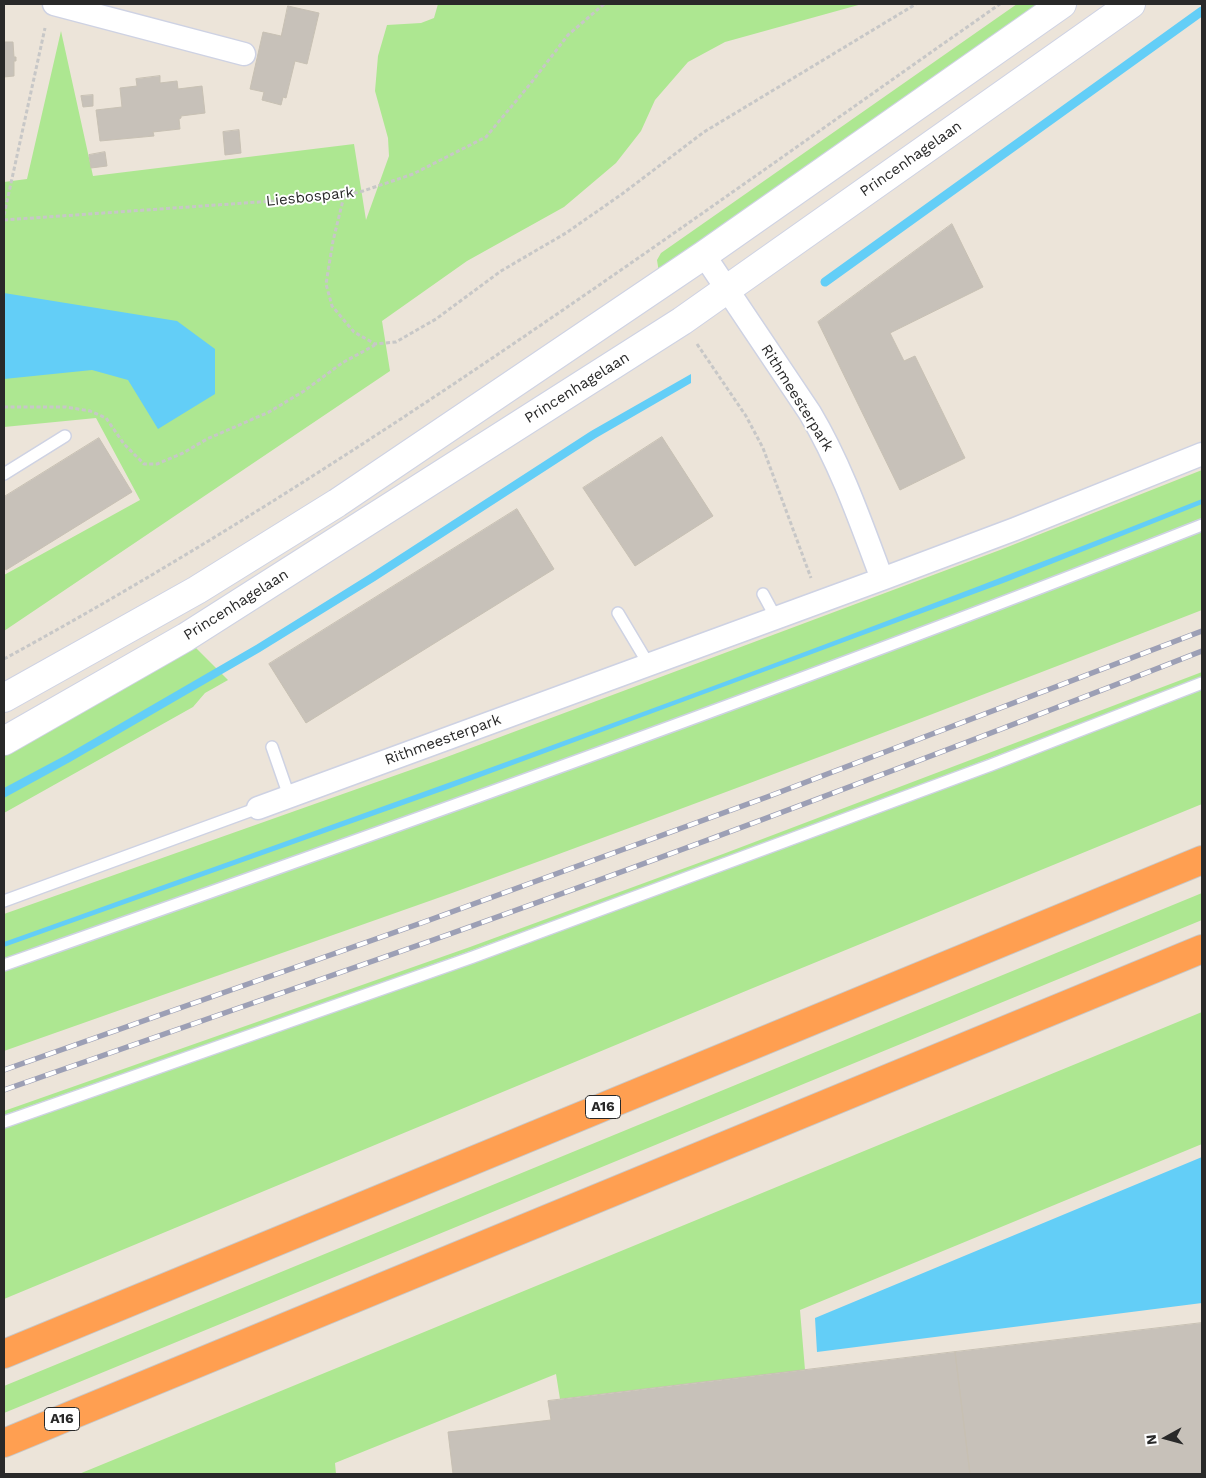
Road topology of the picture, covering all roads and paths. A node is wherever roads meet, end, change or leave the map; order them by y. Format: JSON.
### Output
{"nodes":[{"id":1,"x":55,"y":4,"type":"edge"},
{"id":2,"x":604,"y":4,"type":"edge"},
{"id":3,"x":916,"y":4,"type":"edge"},
{"id":4,"x":1000,"y":4,"type":"edge"},
{"id":5,"x":1062,"y":4,"type":"edge"},
{"id":6,"x":1131,"y":4,"type":"edge"},
{"id":7,"x":244,"y":54,"type":"dead end"},
{"id":8,"x":344,"y":196,"type":"junction"},
{"id":9,"x":4,"y":215,"type":"edge"},
{"id":10,"x":4,"y":220,"type":"edge"},
{"id":11,"x":704,"y":255,"type":"junction"},
{"id":12,"x":637,"y":258,"type":"junction"},
{"id":13,"x":657,"y":286,"type":"junction"},
{"id":14,"x":727,"y":290,"type":"junction"},
{"id":15,"x":682,"y":321,"type":"junction"},
{"id":16,"x":376,"y":344,"type":"junction"},
{"id":17,"x":4,"y":407,"type":"edge"},
{"id":18,"x":65,"y":436,"type":"dead end"},
{"id":19,"x":1202,"y":454,"type":"edge"},
{"id":20,"x":4,"y":474,"type":"edge"},
{"id":21,"x":1202,"y":525,"type":"edge"},
{"id":22,"x":882,"y":579,"type":"junction"},
{"id":23,"x":763,"y":594,"type":"dead end"},
{"id":24,"x":820,"y":602,"type":"junction"},
{"id":25,"x":618,"y":613,"type":"dead end"},
{"id":26,"x":776,"y":618,"type":"junction"},
{"id":27,"x":4,"y":659,"type":"edge"},
{"id":28,"x":649,"y":665,"type":"junction"},
{"id":29,"x":1202,"y":683,"type":"edge"},
{"id":30,"x":4,"y":698,"type":"edge"},
{"id":31,"x":4,"y":741,"type":"edge"},
{"id":32,"x":272,"y":747,"type":"dead end"},
{"id":33,"x":289,"y":796,"type":"junction"},
{"id":34,"x":258,"y":808,"type":"joint"},
{"id":35,"x":1202,"y":860,"type":"edge"},
{"id":36,"x":4,"y":901,"type":"edge"},
{"id":37,"x":1202,"y":949,"type":"edge"},
{"id":38,"x":4,"y":965,"type":"edge"},
{"id":39,"x":4,"y":1122,"type":"edge"},
{"id":40,"x":4,"y":1354,"type":"edge"},
{"id":41,"x":4,"y":1443,"type":"edge"}],
"edges":[{"from":1,"to":7,"type":"street"},
{"from":1,"to":9,"type":"path"},
{"from":2,"to":8,"type":"path","name":"Liesbospark"},
{"from":3,"to":16,"type":"path"},
{"from":4,"to":12,"type":"path"},
{"from":5,"to":11,"type":"main road"},
{"from":6,"to":14,"type":"main road","name":"Princenhagelaan"},
{"from":8,"to":10,"type":"path","name":"Liesbospark"},
{"from":8,"to":16,"type":"path"},
{"from":11,"to":13,"type":"main road"},
{"from":11,"to":14,"type":"street","name":"Rithmeesterpark"},
{"from":12,"to":13,"type":"path"},
{"from":12,"to":27,"type":"path"},
{"from":13,"to":30,"type":"main road"},
{"from":14,"to":15,"type":"main road","name":"Princenhagelaan"},
{"from":14,"to":22,"type":"street","name":"Rithmeesterpark"},
{"from":15,"to":24,"type":"path"},
{"from":15,"to":31,"type":"main road","name":"Princenhagelaan"},
{"from":16,"to":17,"type":"path"},
{"from":18,"to":20,"type":"lane"},
{"from":19,"to":22,"type":"street","name":"Rithmeesterpark"},
{"from":21,"to":38,"type":"lane"},
{"from":22,"to":24,"type":"street","name":"Rithmeesterpark"},
{"from":23,"to":26,"type":"lane"},
{"from":24,"to":26,"type":"street","name":"Rithmeesterpark"},
{"from":25,"to":28,"type":"lane"},
{"from":26,"to":28,"type":"street","name":"Rithmeesterpark"},
{"from":28,"to":33,"type":"street","name":"Rithmeesterpark"},
{"from":29,"to":39,"type":"lane"},
{"from":32,"to":33,"type":"lane"},
{"from":33,"to":34,"type":"street","name":"Rithmeesterpark"},
{"from":34,"to":36,"type":"lane","name":"Rithmeesterpark"},
{"from":35,"to":40,"type":"highway","number":"A16"},
{"from":37,"to":41,"type":"highway","number":"A16"}]}
